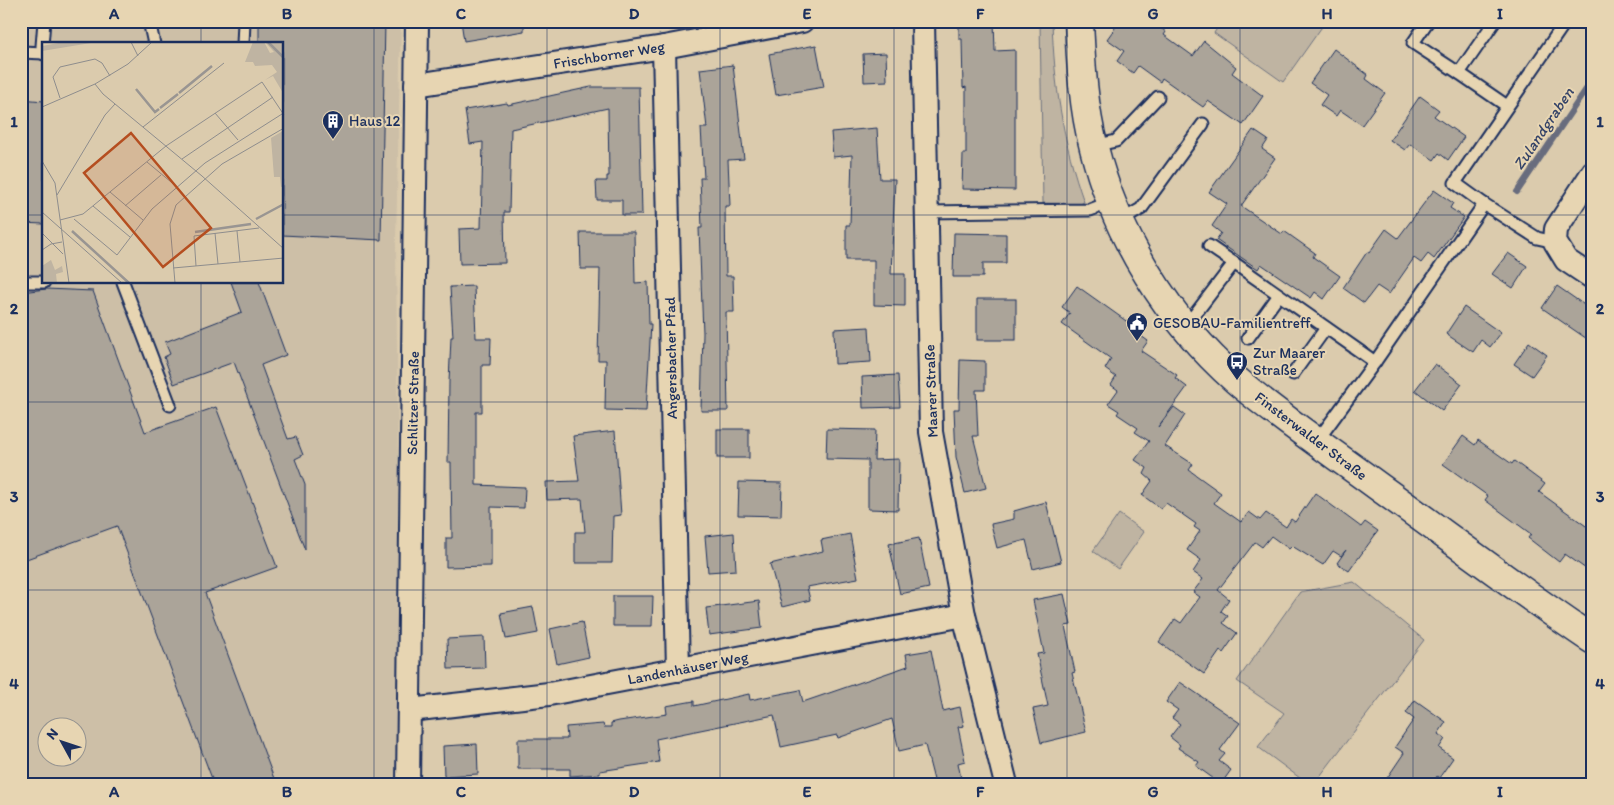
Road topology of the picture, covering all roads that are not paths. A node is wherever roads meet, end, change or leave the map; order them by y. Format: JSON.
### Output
{"nodes":[{"id":1,"x":44,"y":21,"type":"edge"},
{"id":2,"x":149,"y":21,"type":"edge"},
{"id":3,"x":236,"y":21,"type":"edge"},
{"id":4,"x":416,"y":21,"type":"edge"},
{"id":5,"x":802,"y":21,"type":"edge"},
{"id":6,"x":923,"y":21,"type":"edge"},
{"id":7,"x":1079,"y":21,"type":"edge"},
{"id":8,"x":1428,"y":21,"type":"edge"},
{"id":9,"x":1495,"y":21,"type":"edge"},
{"id":10,"x":1566,"y":21,"type":"edge"},
{"id":11,"x":244,"y":22,"type":"edge"},
{"id":12,"x":44,"y":42,"type":"edge"},
{"id":13,"x":154,"y":42,"type":"edge"},
{"id":14,"x":243,"y":42,"type":"edge"},
{"id":15,"x":664,"y":47,"type":"junction"},
{"id":16,"x":21,"y":52,"type":"edge"},
{"id":17,"x":42,"y":54,"type":"edge"},
{"id":18,"x":1459,"y":73,"type":"junction"},
{"id":19,"x":416,"y":85,"type":"junction"},
{"id":20,"x":1158,"y":97,"type":"dead end"},
{"id":21,"x":1507,"y":106,"type":"junction"},
{"id":22,"x":1203,"y":124,"type":"dead end"},
{"id":23,"x":1093,"y":146,"type":"junction"},
{"id":24,"x":1593,"y":172,"type":"edge"},
{"id":25,"x":1484,"y":204,"type":"junction"},
{"id":26,"x":1115,"y":211,"type":"junction"},
{"id":27,"x":926,"y":212,"type":"junction"},
{"id":28,"x":1210,"y":246,"type":"dead end"},
{"id":29,"x":1561,"y":251,"type":"junction"},
{"id":30,"x":1234,"y":263,"type":"junction"},
{"id":31,"x":1593,"y":278,"type":"edge"},
{"id":32,"x":21,"y":282,"type":"edge"},
{"id":33,"x":42,"y":282,"type":"edge"},
{"id":34,"x":124,"y":284,"type":"edge"},
{"id":35,"x":1279,"y":295,"type":"junction"},
{"id":36,"x":1186,"y":326,"type":"junction"},
{"id":37,"x":1326,"y":328,"type":"junction"},
{"id":38,"x":1248,"y":338,"type":"dead end"},
{"id":39,"x":1375,"y":362,"type":"junction"},
{"id":40,"x":1294,"y":374,"type":"dead end"},
{"id":41,"x":170,"y":405,"type":"dead end"},
{"id":42,"x":1317,"y":441,"type":"junction"},
{"id":43,"x":964,"y":615,"type":"junction"},
{"id":44,"x":1593,"y":640,"type":"edge"},
{"id":45,"x":678,"y":670,"type":"junction"},
{"id":46,"x":410,"y":710,"type":"junction"},
{"id":47,"x":408,"y":784,"type":"edge"},
{"id":48,"x":1006,"y":784,"type":"edge"}],
"edges":[{"from":1,"to":12,"type":"lane"},
{"from":2,"to":13,"type":"lane"},
{"from":3,"to":11,"type":"lane"},
{"from":4,"to":19,"type":"street","name":"Schlitzer Straße"},
{"from":5,"to":15,"type":"street","name":"Frischborner Weg"},
{"from":6,"to":27,"type":"street","name":"Maarer Straße"},
{"from":7,"to":23,"type":"street","name":"Finsterwalder Straße"},
{"from":8,"to":18,"type":"lane"},
{"from":9,"to":18,"type":"lane"},
{"from":10,"to":21,"type":"lane"},
{"from":11,"to":14,"type":"lane"},
{"from":15,"to":19,"type":"street","name":"Frischborner Weg"},
{"from":15,"to":45,"type":"street","name":"Angersbacher Pfad"},
{"from":16,"to":17,"type":"lane"},
{"from":18,"to":21,"type":"lane"},
{"from":19,"to":46,"type":"street","name":"Schlitzer Straße"},
{"from":20,"to":23,"type":"lane"},
{"from":21,"to":25,"type":"lane"},
{"from":22,"to":26,"type":"lane"},
{"from":23,"to":26,"type":"street","name":"Finsterwalder Straße"},
{"from":24,"to":29,"type":"street"},
{"from":25,"to":29,"type":"lane"},
{"from":25,"to":39,"type":"lane"},
{"from":26,"to":27,"type":"lane"},
{"from":26,"to":36,"type":"street","name":"Finsterwalder Straße"},
{"from":27,"to":43,"type":"street","name":"Maarer Straße"},
{"from":28,"to":30,"type":"lane"},
{"from":29,"to":31,"type":"street"},
{"from":30,"to":35,"type":"lane"},
{"from":30,"to":36,"type":"lane"},
{"from":32,"to":33,"type":"lane"},
{"from":34,"to":41,"type":"lane"},
{"from":35,"to":37,"type":"lane"},
{"from":35,"to":38,"type":"lane"},
{"from":36,"to":42,"type":"street","name":"Finsterwalder Straße"},
{"from":37,"to":39,"type":"lane"},
{"from":37,"to":40,"type":"lane"},
{"from":39,"to":42,"type":"lane"},
{"from":42,"to":44,"type":"street","name":"Finsterwalder Straße"},
{"from":43,"to":45,"type":"street","name":"Landenhäuser Weg"},
{"from":43,"to":48,"type":"street","name":"Maarer Straße"},
{"from":45,"to":46,"type":"street","name":"Landenhäuser Weg"},
{"from":46,"to":47,"type":"street","name":"Schlitzer Straße"}]}
